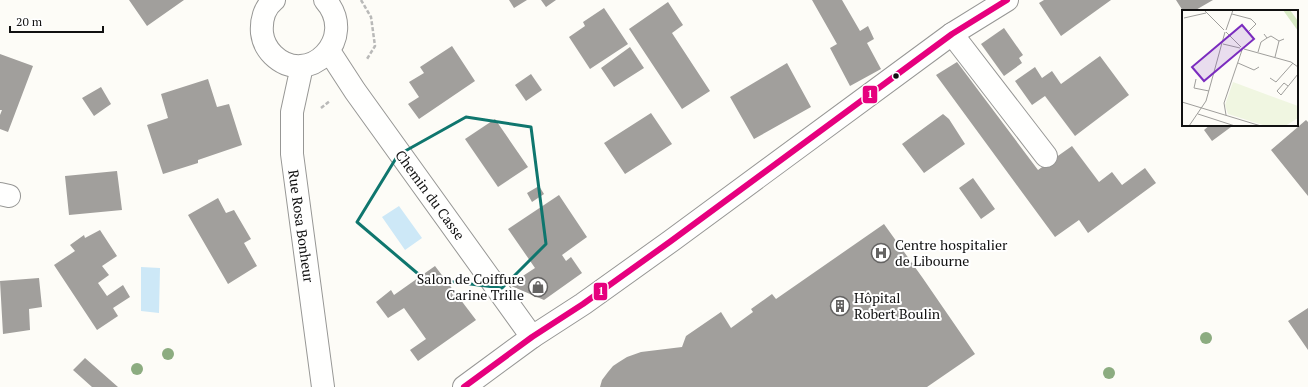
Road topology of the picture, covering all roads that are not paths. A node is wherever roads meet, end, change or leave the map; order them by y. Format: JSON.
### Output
{"nodes":[{"id":1,"x":274,"y":0,"type":"edge"},
{"id":2,"x":326,"y":0,"type":"edge"},
{"id":3,"x":1007,"y":0,"type":"edge"},
{"id":4,"x":952,"y":34,"type":"junction"},
{"id":5,"x":330,"y":51,"type":"junction"},
{"id":6,"x":302,"y":66,"type":"junction"},
{"id":7,"x":1046,"y":156,"type":"dead end"},
{"id":8,"x":532,"y":337,"type":"junction"},
{"id":9,"x":323,"y":387,"type":"edge"},
{"id":10,"x":464,"y":387,"type":"edge"}],
"edges":[{"from":1,"to":6,"type":"street"},
{"from":2,"to":5,"type":"street"},
{"from":3,"to":4,"type":"street"},
{"from":4,"to":7,"type":"street"},
{"from":4,"to":8,"type":"street"},
{"from":5,"to":6,"type":"street"},
{"from":5,"to":8,"type":"street","name":"Chemin du Casse"},
{"from":6,"to":9,"type":"street","name":"Rue Rosa Bonheur"},
{"from":8,"to":10,"type":"street"}]}
